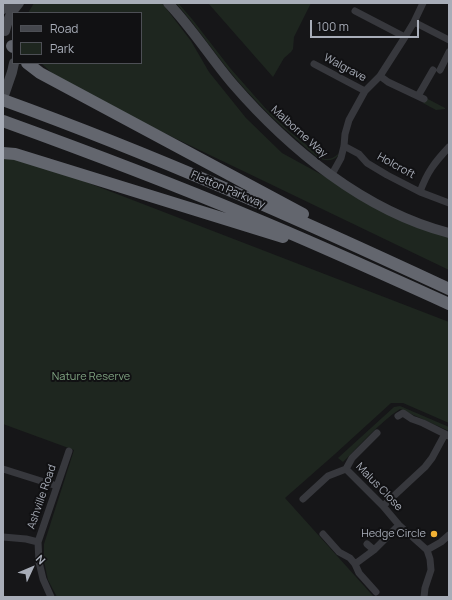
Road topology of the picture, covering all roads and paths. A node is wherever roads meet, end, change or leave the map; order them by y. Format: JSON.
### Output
{"nodes":[{"id":1,"x":15,"y":3,"type":"edge"},
{"id":2,"x":19,"y":3,"type":"edge"},
{"id":3,"x":168,"y":3,"type":"edge"},
{"id":4,"x":423,"y":3,"type":"edge"},
{"id":5,"x":3,"y":9,"type":"edge"},
{"id":6,"x":355,"y":11,"type":"dead end"},
{"id":7,"x":12,"y":12,"type":"edge"},
{"id":8,"x":12,"y":12,"type":"edge"},
{"id":9,"x":414,"y":22,"type":"junction"},
{"id":10,"x":4,"y":29,"type":"edge"},
{"id":11,"x":405,"y":38,"type":"junction"},
{"id":12,"x":449,"y":40,"type":"edge"},
{"id":13,"x":12,"y":46,"type":"edge"},
{"id":14,"x":449,"y":52,"type":"edge"},
{"id":15,"x":28,"y":64,"type":"edge"},
{"id":16,"x":314,"y":64,"type":"dead end"},
{"id":17,"x":13,"y":68,"type":"edge"},
{"id":18,"x":380,"y":76,"type":"junction"},
{"id":19,"x":365,"y":91,"type":"junction"},
{"id":20,"x":3,"y":99,"type":"edge"},
{"id":21,"x":3,"y":121,"type":"edge"},
{"id":22,"x":344,"y":146,"type":"junction"},
{"id":23,"x":449,"y":147,"type":"edge"},
{"id":24,"x":3,"y":153,"type":"edge"},
{"id":25,"x":331,"y":176,"type":"junction"},
{"id":26,"x":420,"y":192,"type":"junction"},
{"id":27,"x":449,"y":203,"type":"edge"},
{"id":28,"x":449,"y":233,"type":"edge"},
{"id":29,"x":346,"y":257,"type":"junction"},
{"id":30,"x":398,"y":265,"type":"junction"},
{"id":31,"x":449,"y":289,"type":"edge"},
{"id":32,"x":449,"y":304,"type":"edge"},
{"id":33,"x":398,"y":416,"type":"dead end"},
{"id":34,"x":377,"y":433,"type":"dead end"},
{"id":35,"x":447,"y":435,"type":"edge"},
{"id":36,"x":69,"y":451,"type":"dead end"},
{"id":37,"x":3,"y":469,"type":"edge"},
{"id":38,"x":346,"y":469,"type":"junction"},
{"id":39,"x":57,"y":486,"type":"junction"},
{"id":40,"x":303,"y":499,"type":"dead end"},
{"id":41,"x":382,"y":506,"type":"junction"},
{"id":42,"x":399,"y":525,"type":"junction"},
{"id":43,"x":323,"y":534,"type":"dead end"},
{"id":44,"x":449,"y":535,"type":"edge"},
{"id":45,"x":3,"y":537,"type":"edge"},
{"id":46,"x":38,"y":542,"type":"junction"},
{"id":47,"x":367,"y":544,"type":"dead end"},
{"id":48,"x":374,"y":550,"type":"junction"},
{"id":49,"x":427,"y":550,"type":"junction"},
{"id":50,"x":355,"y":564,"type":"junction"},
{"id":51,"x":376,"y":592,"type":"dead end"},
{"id":52,"x":51,"y":597,"type":"edge"},
{"id":53,"x":424,"y":597,"type":"edge"}],
"edges":[{"from":1,"to":5,"type":"street"},
{"from":2,"to":7,"type":"street"},
{"from":3,"to":25,"type":"street","name":"Malborne Way"},
{"from":4,"to":9,"type":"street","name":"Walgrave"},
{"from":6,"to":11,"type":"street"},
{"from":8,"to":10,"type":"street"},
{"from":9,"to":11,"type":"street","name":"Walgrave"},
{"from":9,"to":12,"type":"street"},
{"from":10,"to":13,"type":"street"},
{"from":11,"to":18,"type":"street","name":"Walgrave"},
{"from":14,"to":18,"type":"street","name":"Walgrave"},
{"from":15,"to":30,"type":"highway"},
{"from":16,"to":19,"type":"street","name":"Walgrave"},
{"from":17,"to":20,"type":"street"},
{"from":18,"to":19,"type":"street","name":"Walgrave"},
{"from":19,"to":22,"type":"street","name":"Walgrave"},
{"from":20,"to":30,"type":"highway","name":"Fletton Parkway"},
{"from":21,"to":29,"type":"highway","name":"Fletton Parkway"},
{"from":22,"to":25,"type":"street","name":"Walgrave"},
{"from":22,"to":26,"type":"street","name":"Holcroft"},
{"from":23,"to":26,"type":"street","name":"Holcroft"},
{"from":24,"to":29,"type":"highway"},
{"from":25,"to":28,"type":"street","name":"Malborne Way"},
{"from":26,"to":27,"type":"street","name":"Holcroft"},
{"from":29,"to":32,"type":"highway","name":"Fletton Parkway"},
{"from":30,"to":31,"type":"highway","name":"Fletton Parkway"},
{"from":33,"to":35,"type":"street"},
{"from":34,"to":38,"type":"street"},
{"from":35,"to":41,"type":"street"},
{"from":36,"to":39,"type":"street","name":"Ashville Road"},
{"from":37,"to":39,"type":"street"},
{"from":38,"to":40,"type":"street","name":"Malus Close"},
{"from":38,"to":41,"type":"street","name":"Malus Close"},
{"from":39,"to":46,"type":"street","name":"Ashville Road"},
{"from":41,"to":42,"type":"street","name":"Malus Close"},
{"from":42,"to":48,"type":"street","name":"Malus Close"},
{"from":42,"to":49,"type":"street","name":"Malus Close"},
{"from":43,"to":50,"type":"street"},
{"from":44,"to":49,"type":"street"},
{"from":45,"to":46,"type":"street"},
{"from":46,"to":52,"type":"street","name":"Ashville Road"},
{"from":47,"to":48,"type":"street"},
{"from":48,"to":50,"type":"street","name":"Malus Close"},
{"from":49,"to":53,"type":"street"},
{"from":50,"to":51,"type":"street"}]}
